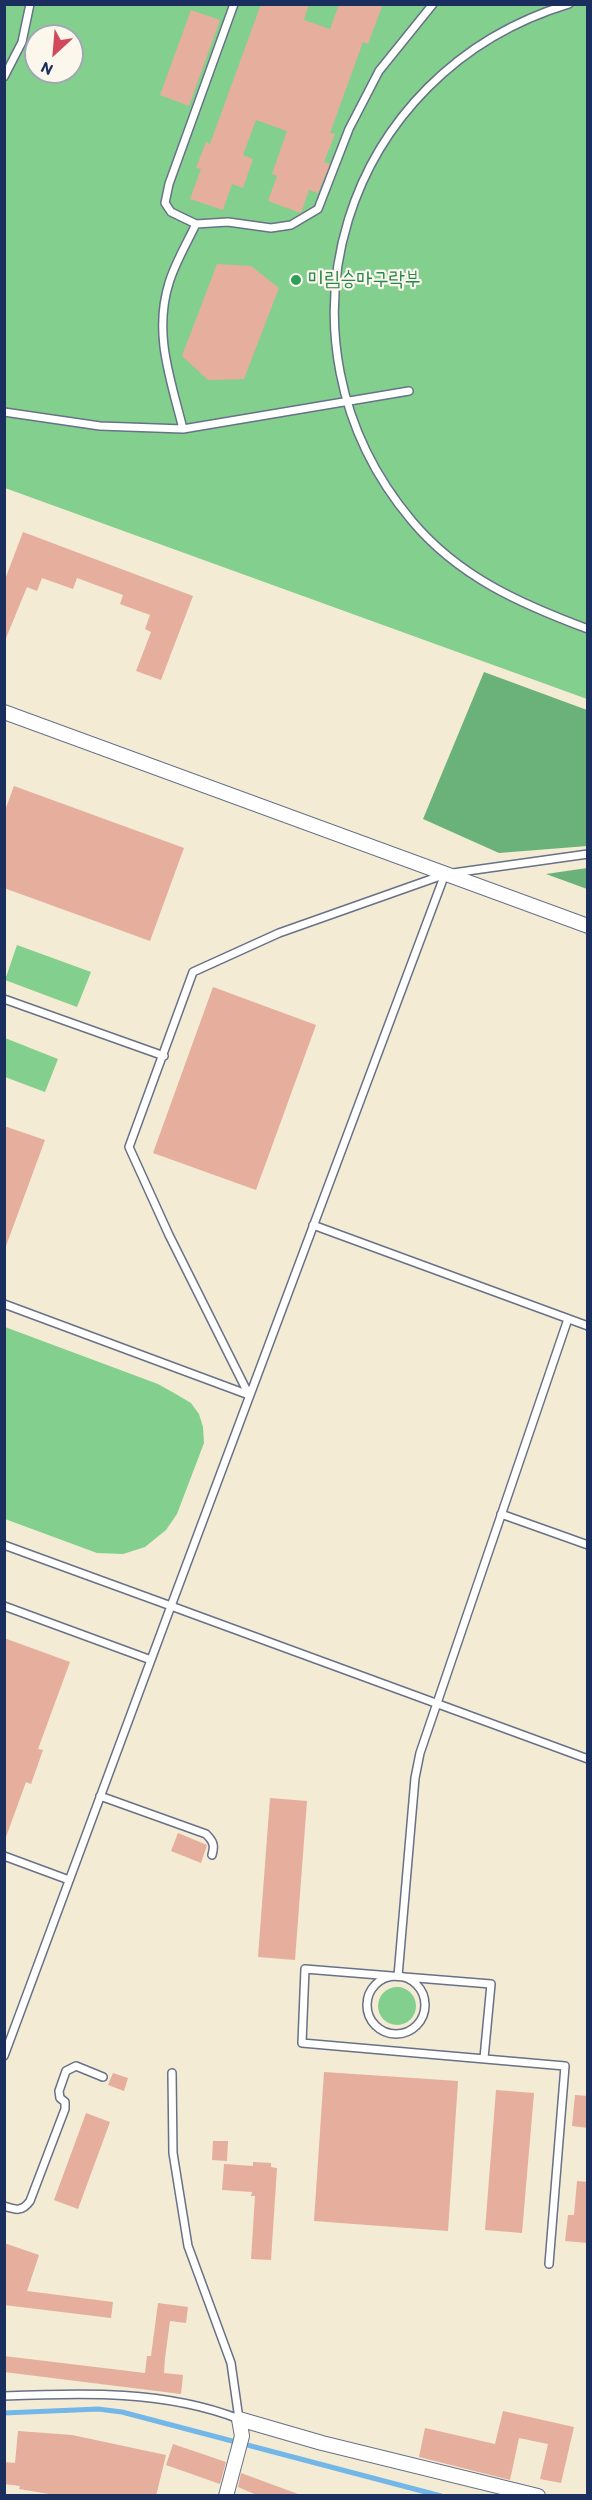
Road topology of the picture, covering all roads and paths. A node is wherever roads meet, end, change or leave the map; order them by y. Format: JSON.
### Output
{"nodes":[{"id":1,"x":30,"y":4,"type":"edge"},
{"id":2,"x":234,"y":4,"type":"edge"},
{"id":3,"x":433,"y":4,"type":"edge"},
{"id":4,"x":569,"y":4,"type":"edge"},
{"id":5,"x":4,"y":77,"type":"edge"},
{"id":6,"x":196,"y":224,"type":"junction"},
{"id":7,"x":409,"y":391,"type":"dead end"},
{"id":8,"x":347,"y":402,"type":"junction"},
{"id":9,"x":4,"y":412,"type":"edge"},
{"id":10,"x":183,"y":429,"type":"junction"},
{"id":11,"x":588,"y":629,"type":"edge"},
{"id":12,"x":4,"y":712,"type":"edge"},
{"id":13,"x":588,"y":854,"type":"edge"},
{"id":14,"x":445,"y":874,"type":"junction"},
{"id":15,"x":588,"y":926,"type":"edge"},
{"id":16,"x":4,"y":999,"type":"edge"},
{"id":17,"x":164,"y":1056,"type":"junction"},
{"id":18,"x":313,"y":1226,"type":"junction"},
{"id":19,"x":4,"y":1304,"type":"edge"},
{"id":20,"x":568,"y":1319,"type":"junction"},
{"id":21,"x":588,"y":1326,"type":"edge"},
{"id":22,"x":249,"y":1395,"type":"junction"},
{"id":23,"x":501,"y":1514,"type":"junction"},
{"id":24,"x":4,"y":1545,"type":"edge"},
{"id":25,"x":588,"y":1545,"type":"edge"},
{"id":26,"x":4,"y":1606,"type":"edge"},
{"id":27,"x":171,"y":1606,"type":"junction"},
{"id":28,"x":151,"y":1660,"type":"junction"},
{"id":29,"x":436,"y":1705,"type":"junction"},
{"id":30,"x":588,"y":1759,"type":"edge"},
{"id":31,"x":100,"y":1796,"type":"junction"},
{"id":32,"x":212,"y":1855,"type":"dead end"},
{"id":33,"x":4,"y":1856,"type":"edge"},
{"id":34,"x":69,"y":1880,"type":"junction"},
{"id":35,"x":398,"y":1976,"type":"junction"},
{"id":36,"x":396,"y":2035,"type":"junction"},
{"id":37,"x":395,"y":2050,"type":"junction"},
{"id":38,"x":4,"y":2056,"type":"edge"},
{"id":39,"x":484,"y":2058,"type":"junction"},
{"id":40,"x":172,"y":2073,"type":"dead end"},
{"id":41,"x":103,"y":2077,"type":"dead end"},
{"id":42,"x":4,"y":2206,"type":"edge"},
{"id":43,"x":549,"y":2264,"type":"dead end"},
{"id":44,"x":4,"y":2396,"type":"edge"},
{"id":45,"x":239,"y":2419,"type":"junction"},
{"id":46,"x":226,"y":2496,"type":"edge"},
{"id":47,"x":538,"y":2496,"type":"edge"}],
"edges":[{"from":1,"to":5,"type":"lane"},
{"from":2,"to":6,"type":"lane"},
{"from":3,"to":6,"type":"lane"},
{"from":4,"to":8,"type":"lane"},
{"from":6,"to":10,"type":"lane"},
{"from":7,"to":8,"type":"lane"},
{"from":8,"to":10,"type":"lane"},
{"from":8,"to":11,"type":"lane"},
{"from":9,"to":10,"type":"lane"},
{"from":12,"to":14,"type":"street"},
{"from":13,"to":14,"type":"lane"},
{"from":14,"to":15,"type":"street"},
{"from":14,"to":17,"type":"lane"},
{"from":14,"to":18,"type":"lane"},
{"from":16,"to":17,"type":"lane"},
{"from":17,"to":22,"type":"lane"},
{"from":18,"to":20,"type":"lane"},
{"from":18,"to":22,"type":"lane"},
{"from":19,"to":22,"type":"lane"},
{"from":20,"to":21,"type":"lane"},
{"from":20,"to":23,"type":"lane"},
{"from":22,"to":27,"type":"lane"},
{"from":23,"to":25,"type":"lane"},
{"from":23,"to":29,"type":"lane"},
{"from":24,"to":27,"type":"lane"},
{"from":26,"to":28,"type":"lane"},
{"from":27,"to":28,"type":"lane"},
{"from":27,"to":29,"type":"lane"},
{"from":28,"to":31,"type":"lane"},
{"from":29,"to":30,"type":"lane"},
{"from":29,"to":35,"type":"lane"},
{"from":31,"to":32,"type":"lane"},
{"from":31,"to":34,"type":"lane"},
{"from":33,"to":34,"type":"lane"},
{"from":34,"to":38,"type":"lane"},
{"from":35,"to":36,"type":"lane"},
{"from":35,"to":36,"type":"lane"},
{"from":35,"to":37,"type":"lane"},
{"from":35,"to":39,"type":"lane"},
{"from":36,"to":37,"type":"lane"},
{"from":37,"to":39,"type":"lane"},
{"from":39,"to":43,"type":"lane"},
{"from":40,"to":45,"type":"lane"},
{"from":41,"to":42,"type":"lane"},
{"from":44,"to":45,"type":"lane"},
{"from":45,"to":46,"type":"street"},
{"from":45,"to":47,"type":"street"}]}
